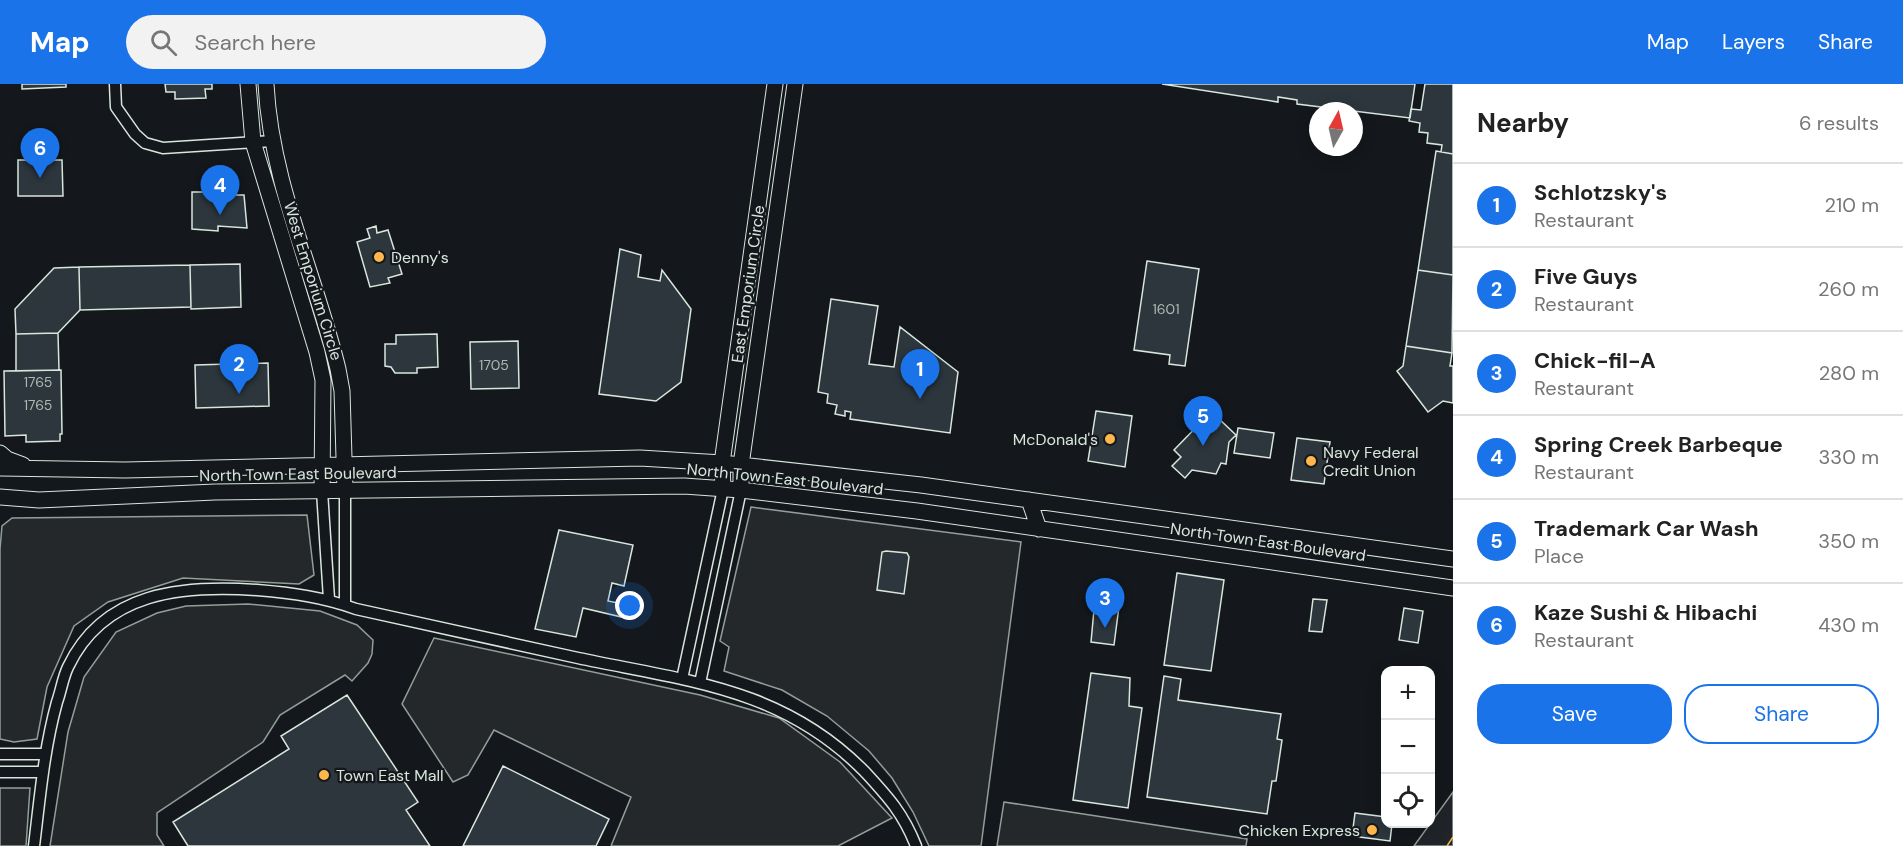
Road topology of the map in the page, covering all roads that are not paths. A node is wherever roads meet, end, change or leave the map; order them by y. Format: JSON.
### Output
{"nodes":[{"id":1,"x":114,"y":84,"type":"edge"},
{"id":2,"x":248,"y":84,"type":"edge"},
{"id":3,"x":266,"y":84,"type":"edge"},
{"id":4,"x":774,"y":90,"type":"edge"},
{"id":5,"x":794,"y":92,"type":"edge"},
{"id":6,"x":272,"y":141,"type":"junction"},
{"id":7,"x":253,"y":142,"type":"junction"},
{"id":8,"x":753,"y":237,"type":"junction"},
{"id":9,"x":773,"y":240,"type":"junction"},
{"id":10,"x":311,"y":275,"type":"junction"},
{"id":11,"x":295,"y":280,"type":"junction"},
{"id":12,"x":0,"y":453,"type":"edge"},
{"id":13,"x":722,"y":463,"type":"junction"},
{"id":14,"x":344,"y":465,"type":"junction"},
{"id":15,"x":741,"y":465,"type":"junction"},
{"id":16,"x":322,"y":466,"type":"junction"},
{"id":17,"x":0,"y":468,"type":"edge"},
{"id":18,"x":37,"y":470,"type":"junction"},
{"id":19,"x":723,"y":489,"type":"junction"},
{"id":20,"x":741,"y":490,"type":"junction"},
{"id":21,"x":322,"y":491,"type":"junction"},
{"id":22,"x":345,"y":491,"type":"junction"},
{"id":23,"x":0,"y":497,"type":"edge"},
{"id":24,"x":1029,"y":500,"type":"junction"},
{"id":25,"x":1048,"y":502,"type":"junction"},
{"id":26,"x":1039,"y":529,"type":"junction"},
{"id":27,"x":1358,"y":545,"type":"junction"},
{"id":28,"x":1453,"y":559,"type":"edge"},
{"id":29,"x":1354,"y":573,"type":"junction"},
{"id":30,"x":1453,"y":588,"type":"edge"},
{"id":31,"x":329,"y":599,"type":"junction"},
{"id":32,"x":345,"y":605,"type":"junction"},
{"id":33,"x":682,"y":680,"type":"junction"},
{"id":34,"x":700,"y":683,"type":"junction"},
{"id":35,"x":0,"y":754,"type":"edge"},
{"id":36,"x":45,"y":754,"type":"junction"},
{"id":37,"x":0,"y":772,"type":"edge"},
{"id":38,"x":43,"y":772,"type":"junction"},
{"id":39,"x":34,"y":846,"type":"edge"},
{"id":40,"x":916,"y":846,"type":"edge"}],
"edges":[{"from":1,"to":7,"type":"street"},
{"from":2,"to":7,"type":"main road","name":"West Emporium Circle"},
{"from":3,"to":6,"type":"main road","name":"West Emporium Circle"},
{"from":4,"to":5,"type":"main road"},
{"from":4,"to":8,"type":"main road","name":"East Emporium Circle"},
{"from":5,"to":9,"type":"main road","name":"East Emporium Circle"},
{"from":6,"to":7,"type":"street"},
{"from":6,"to":10,"type":"main road","name":"West Emporium Circle"},
{"from":7,"to":11,"type":"main road","name":"West Emporium Circle"},
{"from":8,"to":9,"type":"main road"},
{"from":8,"to":13,"type":"main road","name":"East Emporium Circle"},
{"from":9,"to":15,"type":"main road","name":"East Emporium Circle"},
{"from":10,"to":11,"type":"main road"},
{"from":10,"to":14,"type":"main road","name":"West Emporium Circle"},
{"from":11,"to":16,"type":"main road","name":"West Emporium Circle"},
{"from":12,"to":18,"type":"main road"},
{"from":13,"to":14,"type":"main road","name":"North Town East Boulevard"},
{"from":13,"to":15,"type":"main road","name":"North Town East Boulevard"},
{"from":13,"to":19,"type":"main road","name":"East Emporium Circle"},
{"from":14,"to":16,"type":"main road","name":"North Town East Boulevard"},
{"from":14,"to":22,"type":"main road","name":"West Emporium Circle"},
{"from":15,"to":20,"type":"main road","name":"East Emporium Circle"},
{"from":15,"to":24,"type":"main road","name":"North Town East Boulevard"},
{"from":16,"to":18,"type":"main road","name":"North Town East Boulevard"},
{"from":16,"to":21,"type":"main road","name":"West Emporium Circle"},
{"from":17,"to":18,"type":"main road","name":"North Town East Boulevard"},
{"from":19,"to":20,"type":"main road","name":"North Town East Boulevard"},
{"from":19,"to":22,"type":"main road","name":"North Town East Boulevard"},
{"from":19,"to":33,"type":"street"},
{"from":20,"to":26,"type":"main road","name":"North Town East Boulevard"},
{"from":20,"to":34,"type":"street"},
{"from":21,"to":22,"type":"main road","name":"North Town East Boulevard"},
{"from":21,"to":23,"type":"main road","name":"North Town East Boulevard"},
{"from":21,"to":31,"type":"street"},
{"from":22,"to":32,"type":"street"},
{"from":24,"to":25,"type":"main road","name":"North Town East Boulevard"},
{"from":24,"to":26,"type":"main road"},
{"from":25,"to":26,"type":"main road"},
{"from":25,"to":27,"type":"main road","name":"North Town East Boulevard"},
{"from":26,"to":29,"type":"main road","name":"North Town East Boulevard"},
{"from":27,"to":28,"type":"main road","name":"North Town East Boulevard"},
{"from":27,"to":29,"type":"main road"},
{"from":29,"to":30,"type":"main road","name":"North Town East Boulevard"},
{"from":31,"to":32,"type":"street"},
{"from":31,"to":36,"type":"street"},
{"from":32,"to":33,"type":"street"},
{"from":33,"to":34,"type":"street"},
{"from":34,"to":40,"type":"street"},
{"from":35,"to":36,"type":"street"},
{"from":36,"to":38,"type":"street"},
{"from":37,"to":38,"type":"street"},
{"from":38,"to":39,"type":"street"}]}
